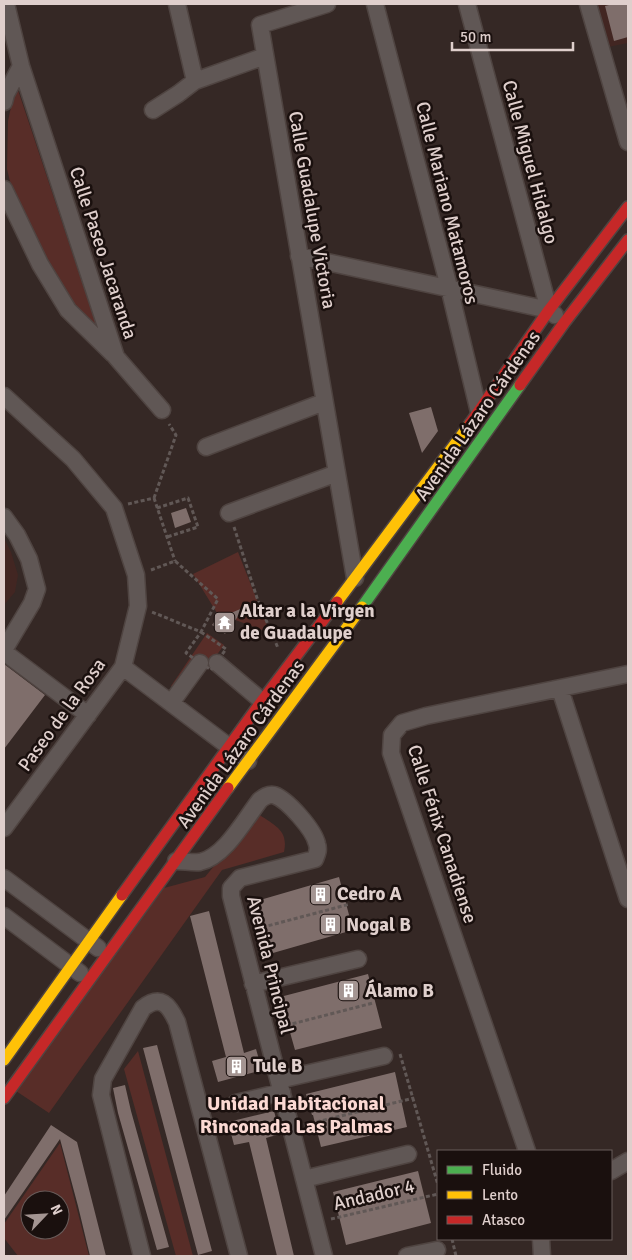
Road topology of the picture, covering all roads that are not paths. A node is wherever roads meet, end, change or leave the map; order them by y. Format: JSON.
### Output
{"nodes":[{"id":1,"x":6,"y":4,"type":"edge"},
{"id":2,"x":178,"y":4,"type":"edge"},
{"id":3,"x":327,"y":4,"type":"edge"},
{"id":4,"x":375,"y":4,"type":"edge"},
{"id":5,"x":467,"y":4,"type":"edge"},
{"id":6,"x":588,"y":4,"type":"edge"},
{"id":7,"x":291,"y":9,"type":"edge"},
{"id":8,"x":265,"y":56,"type":"junction"},
{"id":9,"x":21,"y":66,"type":"junction"},
{"id":10,"x":195,"y":81,"type":"junction"},
{"id":11,"x":4,"y":102,"type":"edge"},
{"id":12,"x":153,"y":110,"type":"dead end"},
{"id":13,"x":628,"y":142,"type":"edge"},
{"id":14,"x":4,"y":189,"type":"edge"},
{"id":15,"x":628,"y":207,"type":"edge"},
{"id":16,"x":628,"y":240,"type":"edge"},
{"id":17,"x":299,"y":256,"type":"junction"},
{"id":18,"x":449,"y":287,"type":"junction"},
{"id":19,"x":549,"y":310,"type":"junction"},
{"id":20,"x":564,"y":323,"type":"junction"},
{"id":21,"x":116,"y":357,"type":"junction"},
{"id":22,"x":4,"y":396,"type":"edge"},
{"id":23,"x":324,"y":402,"type":"junction"},
{"id":24,"x":162,"y":410,"type":"road end"},
{"id":25,"x":479,"y":412,"type":"junction"},
{"id":26,"x":206,"y":447,"type":"dead end"},
{"id":27,"x":337,"y":473,"type":"junction"},
{"id":28,"x":229,"y":513,"type":"road end"},
{"id":29,"x":4,"y":516,"type":"edge"},
{"id":30,"x":354,"y":578,"type":"junction"},
{"id":31,"x":4,"y":651,"type":"edge"},
{"id":32,"x":200,"y":663,"type":"dead end"},
{"id":33,"x":216,"y":663,"type":"dead end"},
{"id":34,"x":123,"y":667,"type":"junction"},
{"id":35,"x":628,"y":674,"type":"edge"},
{"id":36,"x":560,"y":689,"type":"junction"},
{"id":37,"x":262,"y":701,"type":"junction"},
{"id":38,"x":171,"y":703,"type":"junction"},
{"id":39,"x":88,"y":715,"type":"junction"},
{"id":40,"x":229,"y":747,"type":"junction"},
{"id":41,"x":248,"y":761,"type":"junction"},
{"id":42,"x":4,"y":828,"type":"edge"},
{"id":43,"x":176,"y":861,"type":"junction"},
{"id":44,"x":4,"y":878,"type":"edge"},
{"id":45,"x":628,"y":899,"type":"edge"},
{"id":46,"x":4,"y":916,"type":"edge"},
{"id":47,"x":89,"y":942,"type":"junction"},
{"id":48,"x":108,"y":955,"type":"junction"},
{"id":49,"x":358,"y":958,"type":"dead end"},
{"id":50,"x":71,"y":966,"type":"junction"},
{"id":51,"x":89,"y":980,"type":"junction"},
{"id":52,"x":253,"y":984,"type":"junction"},
{"id":53,"x":384,"y":1056,"type":"road end"},
{"id":54,"x":4,"y":1060,"type":"edge"},
{"id":55,"x":281,"y":1086,"type":"junction"},
{"id":56,"x":4,"y":1098,"type":"edge"},
{"id":57,"x":236,"y":1103,"type":"dead end"},
{"id":58,"x":527,"y":1150,"type":"edge"},
{"id":59,"x":408,"y":1154,"type":"dead end"},
{"id":60,"x":628,"y":1162,"type":"edge"},
{"id":61,"x":612,"y":1170,"type":"edge"},
{"id":62,"x":304,"y":1178,"type":"junction"},
{"id":63,"x":541,"y":1240,"type":"edge"},
{"id":64,"x":437,"y":1250,"type":"dead end"},
{"id":65,"x":142,"y":1256,"type":"edge"},
{"id":66,"x":238,"y":1256,"type":"edge"},
{"id":67,"x":324,"y":1256,"type":"edge"},
{"id":68,"x":407,"y":1256,"type":"edge"},
{"id":69,"x":542,"y":1256,"type":"edge"}],
"edges":[{"from":1,"to":9,"type":"street","name":"Calle Paseo Jacaranda"},
{"from":2,"to":10,"type":"street"},
{"from":3,"to":7,"type":"street"},
{"from":4,"to":18,"type":"street","name":"Calle Mariano Matamoros"},
{"from":5,"to":19,"type":"street","name":"Calle Miguel Hidalgo"},
{"from":6,"to":13,"type":"street"},
{"from":7,"to":8,"type":"street","name":"Calle Guadalupe Victoria"},
{"from":8,"to":10,"type":"street"},
{"from":8,"to":17,"type":"street","name":"Calle Guadalupe Victoria"},
{"from":9,"to":11,"type":"street"},
{"from":9,"to":21,"type":"street","name":"Calle Paseo Jacaranda"},
{"from":10,"to":12,"type":"street"},
{"from":14,"to":21,"type":"street"},
{"from":15,"to":19,"type":"main road","name":"Avenida Lázaro Cárdenas"},
{"from":16,"to":20,"type":"main road","name":"Avenida Lázaro Cárdenas"},
{"from":17,"to":18,"type":"street"},
{"from":17,"to":23,"type":"street","name":"Calle Guadalupe Victoria"},
{"from":18,"to":19,"type":"street"},
{"from":18,"to":25,"type":"street","name":"Calle Mariano Matamoros"},
{"from":19,"to":20,"type":"street"},
{"from":19,"to":25,"type":"main road","name":"Avenida Lázaro Cárdenas"},
{"from":20,"to":41,"type":"main road","name":"Avenida Lázaro Cárdenas"},
{"from":21,"to":24,"type":"street","name":"Calle Paseo Jacaranda"},
{"from":22,"to":34,"type":"street","name":"Paseo de la Rosa"},
{"from":23,"to":26,"type":"street"},
{"from":23,"to":27,"type":"street","name":"Calle Guadalupe Victoria"},
{"from":25,"to":30,"type":"main road","name":"Avenida Lázaro Cárdenas"},
{"from":27,"to":28,"type":"street"},
{"from":27,"to":30,"type":"street","name":"Calle Guadalupe Victoria"},
{"from":29,"to":31,"type":"street"},
{"from":30,"to":37,"type":"main road","name":"Avenida Lázaro Cárdenas"},
{"from":31,"to":39,"type":"street"},
{"from":32,"to":38,"type":"street"},
{"from":33,"to":37,"type":"street"},
{"from":34,"to":38,"type":"street"},
{"from":34,"to":39,"type":"street","name":"Paseo de la Rosa"},
{"from":35,"to":36,"type":"street","name":"Calle Fénix Canadiense"},
{"from":36,"to":45,"type":"street"},
{"from":36,"to":58,"type":"street","name":"Calle Fénix Canadiense"},
{"from":37,"to":40,"type":"main road","name":"Avenida Lázaro Cárdenas"},
{"from":38,"to":40,"type":"street"},
{"from":39,"to":42,"type":"street","name":"Paseo de la Rosa"},
{"from":40,"to":41,"type":"street"},
{"from":40,"to":47,"type":"main road","name":"Avenida Lázaro Cárdenas"},
{"from":41,"to":43,"type":"main road","name":"Avenida Lázaro Cárdenas"},
{"from":43,"to":48,"type":"main road","name":"Avenida Lázaro Cárdenas"},
{"from":43,"to":52,"type":"street","name":"Avenida Principal"},
{"from":44,"to":47,"type":"street"},
{"from":46,"to":50,"type":"street"},
{"from":47,"to":48,"type":"street"},
{"from":47,"to":50,"type":"main road","name":"Avenida Lázaro Cárdenas"},
{"from":48,"to":51,"type":"main road","name":"Avenida Lázaro Cárdenas"},
{"from":49,"to":52,"type":"street"},
{"from":50,"to":51,"type":"street"},
{"from":50,"to":54,"type":"main road","name":"Avenida Lázaro Cárdenas"},
{"from":51,"to":56,"type":"main road","name":"Avenida Lázaro Cárdenas"},
{"from":52,"to":55,"type":"street","name":"Avenida Principal"},
{"from":53,"to":55,"type":"street"},
{"from":55,"to":57,"type":"street"},
{"from":55,"to":62,"type":"street","name":"Avenida Principal"},
{"from":59,"to":62,"type":"street"},
{"from":60,"to":61,"type":"street"},
{"from":62,"to":67,"type":"street","name":"Avenida Principal"},
{"from":63,"to":69,"type":"street"},
{"from":64,"to":68,"type":"street"},
{"from":65,"to":66,"type":"street"}]}
